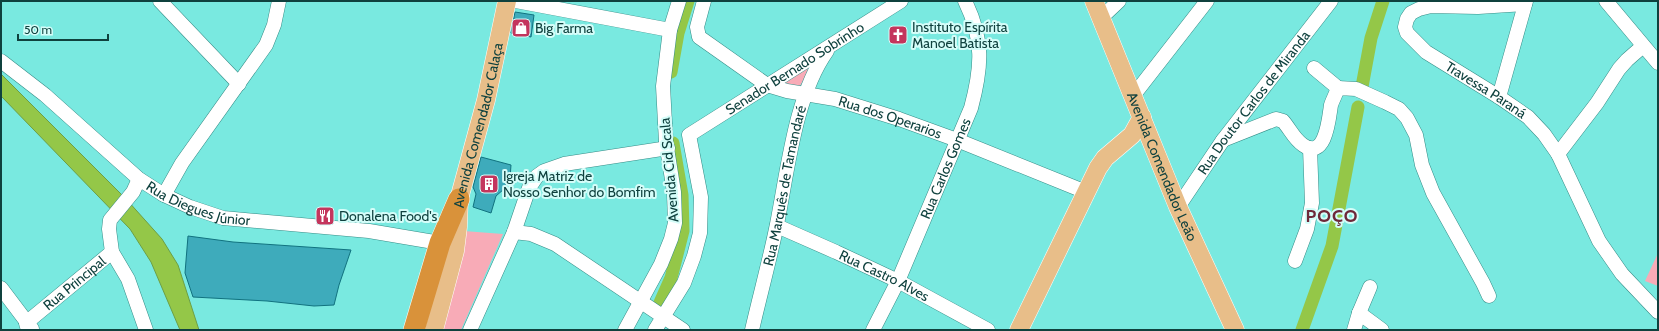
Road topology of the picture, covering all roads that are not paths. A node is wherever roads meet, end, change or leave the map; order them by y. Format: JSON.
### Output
{"nodes":[{"id":1,"x":160,"y":1,"type":"edge"},
{"id":2,"x":279,"y":1,"type":"edge"},
{"id":3,"x":507,"y":1,"type":"edge"},
{"id":4,"x":516,"y":1,"type":"edge"},
{"id":5,"x":679,"y":1,"type":"edge"},
{"id":6,"x":704,"y":1,"type":"edge"},
{"id":7,"x":901,"y":1,"type":"edge"},
{"id":8,"x":965,"y":1,"type":"edge"},
{"id":9,"x":1094,"y":1,"type":"edge"},
{"id":10,"x":1119,"y":1,"type":"edge"},
{"id":11,"x":1207,"y":1,"type":"edge"},
{"id":12,"x":1331,"y":1,"type":"edge"},
{"id":13,"x":1606,"y":1,"type":"edge"},
{"id":14,"x":1525,"y":2,"type":"edge"},
{"id":15,"x":1101,"y":18,"type":"junction"},
{"id":16,"x":670,"y":30,"type":"junction"},
{"id":17,"x":1643,"y":46,"type":"junction"},
{"id":18,"x":830,"y":47,"type":"junction"},
{"id":19,"x":1,"y":61,"type":"edge"},
{"id":20,"x":1658,"y":63,"type":"edge"},
{"id":21,"x":1314,"y":68,"type":"dead end"},
{"id":22,"x":239,"y":84,"type":"junction"},
{"id":23,"x":767,"y":85,"type":"junction"},
{"id":24,"x":1338,"y":88,"type":"junction"},
{"id":25,"x":805,"y":94,"type":"junction"},
{"id":26,"x":1134,"y":96,"type":"junction"},
{"id":27,"x":1499,"y":97,"type":"junction"},
{"id":28,"x":1142,"y":117,"type":"junction"},
{"id":29,"x":689,"y":135,"type":"joint"},
{"id":30,"x":957,"y":140,"type":"junction"},
{"id":31,"x":1223,"y":140,"type":"junction"},
{"id":32,"x":668,"y":148,"type":"junction"},
{"id":33,"x":1310,"y":148,"type":"junction"},
{"id":34,"x":1558,"y":154,"type":"junction"},
{"id":35,"x":139,"y":179,"type":"junction"},
{"id":36,"x":1086,"y":192,"type":"junction"},
{"id":37,"x":164,"y":196,"type":"junction"},
{"id":38,"x":459,"y":199,"type":"joint"},
{"id":39,"x":1178,"y":207,"type":"junction"},
{"id":40,"x":777,"y":226,"type":"junction"},
{"id":41,"x":514,"y":232,"type":"junction"},
{"id":42,"x":447,"y":247,"type":"junction"},
{"id":43,"x":112,"y":252,"type":"junction"},
{"id":44,"x":1295,"y":261,"type":"dead end"},
{"id":45,"x":898,"y":281,"type":"junction"},
{"id":46,"x":1370,"y":287,"type":"dead end"},
{"id":47,"x":1,"y":288,"type":"edge"},
{"id":48,"x":1488,"y":296,"type":"dead end"},
{"id":49,"x":641,"y":302,"type":"junction"},
{"id":50,"x":1658,"y":312,"type":"edge"},
{"id":51,"x":1359,"y":313,"type":"junction"},
{"id":52,"x":663,"y":316,"type":"junction"},
{"id":53,"x":29,"y":328,"type":"edge"},
{"id":54,"x":146,"y":330,"type":"edge"},
{"id":55,"x":414,"y":330,"type":"edge"},
{"id":56,"x":434,"y":330,"type":"edge"},
{"id":57,"x":470,"y":330,"type":"edge"},
{"id":58,"x":625,"y":330,"type":"edge"},
{"id":59,"x":655,"y":330,"type":"edge"},
{"id":60,"x":684,"y":330,"type":"edge"},
{"id":61,"x":752,"y":330,"type":"edge"},
{"id":62,"x":874,"y":330,"type":"edge"},
{"id":63,"x":988,"y":330,"type":"edge"},
{"id":64,"x":1020,"y":330,"type":"edge"},
{"id":65,"x":1235,"y":330,"type":"edge"},
{"id":66,"x":1354,"y":330,"type":"edge"},
{"id":67,"x":1382,"y":330,"type":"edge"}],
"edges":[{"from":1,"to":22,"type":"street"},
{"from":2,"to":22,"type":"street"},
{"from":3,"to":38,"type":"main road","name":"Avenida Comendador Calaça"},
{"from":4,"to":16,"type":"street"},
{"from":5,"to":16,"type":"street","name":"Avenida Cid Scala"},
{"from":6,"to":23,"type":"street"},
{"from":7,"to":18,"type":"street","name":"Senador Bernado Sobrinho"},
{"from":8,"to":30,"type":"street","name":"Rua Carlos Gomes"},
{"from":9,"to":15,"type":"main road","name":"Avenida Comendador Leão"},
{"from":10,"to":15,"type":"street"},
{"from":11,"to":26,"type":"street"},
{"from":12,"to":31,"type":"street","name":"Rua Doutor Carlos de Miranda"},
{"from":13,"to":17,"type":"street"},
{"from":14,"to":27,"type":"street"},
{"from":14,"to":27,"type":"street","name":"Travessa Paraná"},
{"from":15,"to":26,"type":"main road","name":"Avenida Comendador Leão"},
{"from":16,"to":32,"type":"street","name":"Avenida Cid Scala"},
{"from":17,"to":20,"type":"street"},
{"from":17,"to":34,"type":"street"},
{"from":18,"to":23,"type":"street","name":"Senador Bernado Sobrinho"},
{"from":18,"to":25,"type":"street","name":"Rua Marquês de Tamandaré"},
{"from":19,"to":35,"type":"street","name":"Rua Diegues Júnior"},
{"from":21,"to":24,"type":"street"},
{"from":22,"to":37,"type":"street"},
{"from":23,"to":25,"type":"street","name":"Rua dos Operarios"},
{"from":23,"to":29,"type":"street","name":"Senador Bernado Sobrinho"},
{"from":24,"to":33,"type":"street"},
{"from":24,"to":48,"type":"street"},
{"from":25,"to":30,"type":"street","name":"Rua dos Operarios"},
{"from":25,"to":40,"type":"street","name":"Rua Marquês de Tamandaré"},
{"from":26,"to":28,"type":"main road","name":"Avenida Comendador Leão"},
{"from":27,"to":34,"type":"street","name":"Travessa Paraná"},
{"from":28,"to":36,"type":"main road"},
{"from":28,"to":39,"type":"main road","name":"Avenida Comendador Leão"},
{"from":29,"to":52,"type":"street","name":"Avenida Cid Scala"},
{"from":30,"to":36,"type":"street","name":"Rua dos Operarios"},
{"from":30,"to":45,"type":"street","name":"Rua Carlos Gomes"},
{"from":31,"to":33,"type":"street"},
{"from":31,"to":39,"type":"street","name":"Rua Doutor Carlos de Miranda"},
{"from":32,"to":41,"type":"street"},
{"from":32,"to":49,"type":"street","name":"Avenida Cid Scala"},
{"from":33,"to":44,"type":"street"},
{"from":34,"to":50,"type":"street","name":"Travessa Paraná"},
{"from":35,"to":37,"type":"street","name":"Rua Diegues Júnior"},
{"from":35,"to":43,"type":"street"},
{"from":36,"to":64,"type":"main road"},
{"from":37,"to":42,"type":"street","name":"Rua Diegues Júnior"},
{"from":38,"to":42,"type":"highway"},
{"from":39,"to":65,"type":"main road","name":"Avenida Comendador Leão"},
{"from":40,"to":45,"type":"street","name":"Rua Castro Alves"},
{"from":40,"to":61,"type":"street","name":"Rua Marquês de Tamandaré"},
{"from":41,"to":49,"type":"street"},
{"from":41,"to":57,"type":"street"},
{"from":42,"to":55,"type":"highway"},
{"from":42,"to":56,"type":"main road"},
{"from":43,"to":53,"type":"street","name":"Rua Principal"},
{"from":43,"to":54,"type":"street","name":"Rua Principal"},
{"from":45,"to":62,"type":"street","name":"Rua Carlos Gomes"},
{"from":45,"to":63,"type":"street","name":"Rua Castro Alves"},
{"from":46,"to":51,"type":"street"},
{"from":47,"to":53,"type":"street","name":"Rua Principal"},
{"from":49,"to":52,"type":"street"},
{"from":49,"to":58,"type":"street","name":"Avenida Cid Scala"},
{"from":51,"to":66,"type":"street"},
{"from":51,"to":67,"type":"street"},
{"from":52,"to":59,"type":"street","name":"Avenida Cid Scala"},
{"from":52,"to":60,"type":"street"}]}
